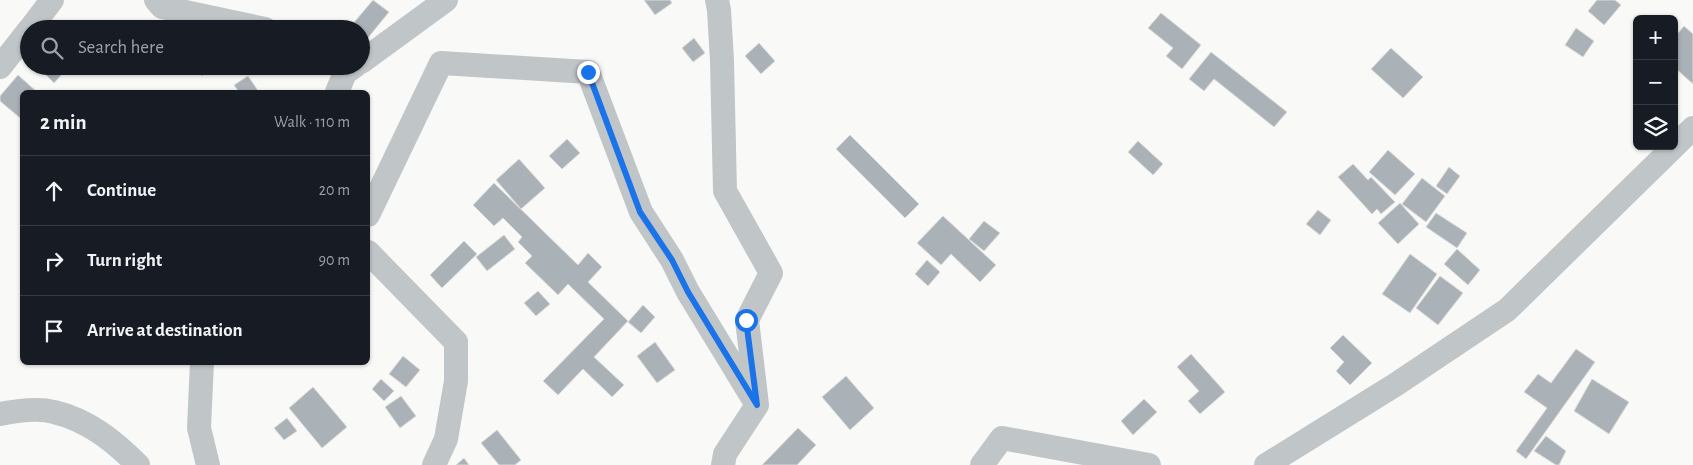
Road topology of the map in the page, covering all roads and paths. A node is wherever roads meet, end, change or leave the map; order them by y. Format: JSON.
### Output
{"nodes":[{"id":1,"x":52,"y":0,"type":"edge"},
{"id":2,"x":156,"y":0,"type":"edge"},
{"id":3,"x":446,"y":0,"type":"edge"},
{"id":4,"x":716,"y":0,"type":"edge"},
{"id":5,"x":36,"y":20,"type":"edge"},
{"id":6,"x":223,"y":20,"type":"edge"},
{"id":7,"x":20,"y":41,"type":"edge"},
{"id":8,"x":370,"y":55,"type":"edge"},
{"id":9,"x":0,"y":67,"type":"edge"},
{"id":10,"x":344,"y":75,"type":"edge"},
{"id":11,"x":338,"y":90,"type":"edge"},
{"id":12,"x":1693,"y":128,"type":"edge"},
{"id":13,"x":370,"y":211,"type":"edge"},
{"id":14,"x":370,"y":254,"type":"edge"},
{"id":15,"x":202,"y":365,"type":"edge"},
{"id":16,"x":757,"y":405,"type":"junction"},
{"id":17,"x":0,"y":414,"type":"edge"},
{"id":18,"x":138,"y":465,"type":"edge"},
{"id":19,"x":208,"y":465,"type":"edge"},
{"id":20,"x":434,"y":465,"type":"edge"},
{"id":21,"x":723,"y":465,"type":"edge"},
{"id":22,"x":982,"y":465,"type":"edge"},
{"id":23,"x":1149,"y":465,"type":"edge"},
{"id":24,"x":1266,"y":465,"type":"edge"}],
"edges":[{"from":1,"to":5,"type":"street"},
{"from":2,"to":6,"type":"street"},
{"from":3,"to":8,"type":"street"},
{"from":4,"to":16,"type":"street"},
{"from":7,"to":9,"type":"street"},
{"from":10,"to":11,"type":"street"},
{"from":12,"to":24,"type":"street"},
{"from":13,"to":16,"type":"street"},
{"from":14,"to":20,"type":"street"},
{"from":15,"to":19,"type":"street"},
{"from":16,"to":21,"type":"street"},
{"from":17,"to":18,"type":"street"},
{"from":22,"to":23,"type":"street"}]}
